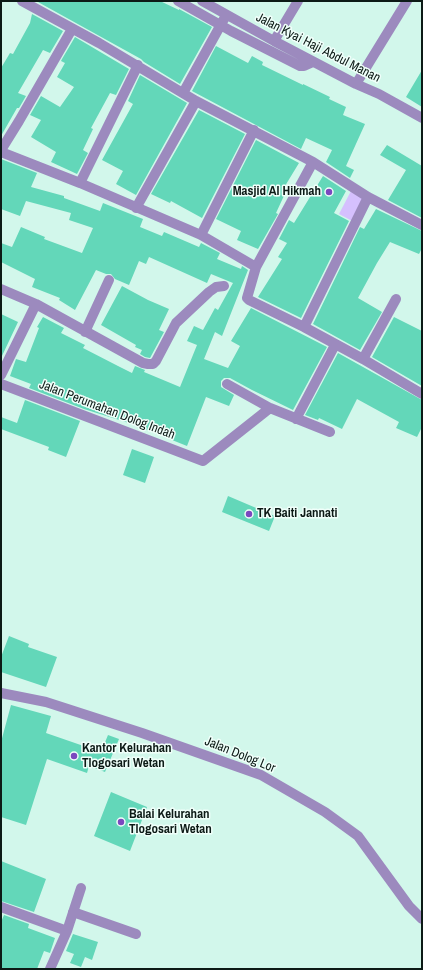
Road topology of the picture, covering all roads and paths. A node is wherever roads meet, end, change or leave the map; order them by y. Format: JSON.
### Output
{"nodes":[{"id":1,"x":22,"y":1,"type":"edge"},
{"id":2,"x":178,"y":1,"type":"edge"},
{"id":3,"x":202,"y":1,"type":"edge"},
{"id":4,"x":298,"y":1,"type":"edge"},
{"id":5,"x":407,"y":1,"type":"edge"},
{"id":6,"x":226,"y":15,"type":"junction"},
{"id":7,"x":221,"y":25,"type":"junction"},
{"id":8,"x":72,"y":29,"type":"junction"},
{"id":9,"x":274,"y":41,"type":"junction"},
{"id":10,"x":312,"y":62,"type":"junction"},
{"id":11,"x":138,"y":65,"type":"junction"},
{"id":12,"x":356,"y":84,"type":"junction"},
{"id":13,"x":183,"y":93,"type":"junction"},
{"id":14,"x":196,"y":101,"type":"junction"},
{"id":15,"x":422,"y":118,"type":"edge"},
{"id":16,"x":254,"y":130,"type":"junction"},
{"id":17,"x":1,"y":151,"type":"edge"},
{"id":18,"x":313,"y":162,"type":"junction"},
{"id":19,"x":80,"y":183,"type":"junction"},
{"id":20,"x":368,"y":197,"type":"junction"},
{"id":21,"x":136,"y":208,"type":"junction"},
{"id":22,"x":422,"y":225,"type":"edge"},
{"id":23,"x":201,"y":235,"type":"junction"},
{"id":24,"x":256,"y":267,"type":"junction"},
{"id":25,"x":109,"y":280,"type":"dead end"},
{"id":26,"x":224,"y":286,"type":"dead end"},
{"id":27,"x":1,"y":289,"type":"edge"},
{"id":28,"x":396,"y":299,"type":"dead end"},
{"id":29,"x":36,"y":304,"type":"junction"},
{"id":30,"x":304,"y":327,"type":"junction"},
{"id":31,"x":85,"y":332,"type":"junction"},
{"id":32,"x":335,"y":345,"type":"junction"},
{"id":33,"x":363,"y":359,"type":"junction"},
{"id":34,"x":1,"y":375,"type":"edge"},
{"id":35,"x":1,"y":384,"type":"edge"},
{"id":36,"x":227,"y":384,"type":"dead end"},
{"id":37,"x":422,"y":394,"type":"edge"},
{"id":38,"x":270,"y":408,"type":"junction"},
{"id":39,"x":296,"y":419,"type":"junction"},
{"id":40,"x":330,"y":432,"type":"dead end"},
{"id":41,"x":1,"y":694,"type":"edge"},
{"id":42,"x":81,"y":888,"type":"dead end"},
{"id":43,"x":1,"y":907,"type":"edge"},
{"id":44,"x":73,"y":912,"type":"junction"},
{"id":45,"x":422,"y":919,"type":"edge"},
{"id":46,"x":67,"y":931,"type":"junction"},
{"id":47,"x":136,"y":934,"type":"dead end"},
{"id":48,"x":50,"y":969,"type":"edge"}],
"edges":[{"from":1,"to":8,"type":"street"},
{"from":2,"to":7,"type":"street"},
{"from":3,"to":6,"type":"street","name":"Jalan Kyai Haji Abdul Manan"},
{"from":4,"to":9,"type":"street"},
{"from":5,"to":12,"type":"street"},
{"from":6,"to":7,"type":"street"},
{"from":6,"to":9,"type":"street","name":"Jalan Kyai Haji Abdul Manan"},
{"from":7,"to":10,"type":"street"},
{"from":7,"to":13,"type":"street"},
{"from":8,"to":11,"type":"street"},
{"from":8,"to":17,"type":"street"},
{"from":9,"to":10,"type":"street","name":"Jalan Kyai Haji Abdul Manan"},
{"from":10,"to":12,"type":"street","name":"Jalan Kyai Haji Abdul Manan"},
{"from":11,"to":13,"type":"street"},
{"from":11,"to":19,"type":"street"},
{"from":12,"to":15,"type":"street","name":"Jalan Kyai Haji Abdul Manan"},
{"from":13,"to":14,"type":"street"},
{"from":14,"to":16,"type":"street"},
{"from":14,"to":21,"type":"street"},
{"from":16,"to":18,"type":"street"},
{"from":16,"to":23,"type":"street"},
{"from":17,"to":19,"type":"street"},
{"from":18,"to":20,"type":"street"},
{"from":18,"to":24,"type":"street"},
{"from":19,"to":21,"type":"street"},
{"from":20,"to":22,"type":"street"},
{"from":20,"to":30,"type":"street"},
{"from":21,"to":23,"type":"street"},
{"from":23,"to":24,"type":"street"},
{"from":24,"to":30,"type":"street"},
{"from":25,"to":31,"type":"street"},
{"from":26,"to":31,"type":"street"},
{"from":27,"to":29,"type":"street"},
{"from":28,"to":33,"type":"street"},
{"from":29,"to":31,"type":"street"},
{"from":29,"to":34,"type":"street"},
{"from":30,"to":32,"type":"street"},
{"from":32,"to":33,"type":"street"},
{"from":32,"to":39,"type":"street"},
{"from":33,"to":37,"type":"street"},
{"from":35,"to":38,"type":"street","name":"Jalan Perumahan Dolog Indah"},
{"from":36,"to":38,"type":"street"},
{"from":38,"to":39,"type":"street"},
{"from":39,"to":40,"type":"street"},
{"from":41,"to":45,"type":"street","name":"Jalan Dolog Lor"},
{"from":42,"to":44,"type":"street"},
{"from":43,"to":46,"type":"street"},
{"from":44,"to":46,"type":"street"},
{"from":44,"to":47,"type":"street"},
{"from":46,"to":48,"type":"street"}]}
